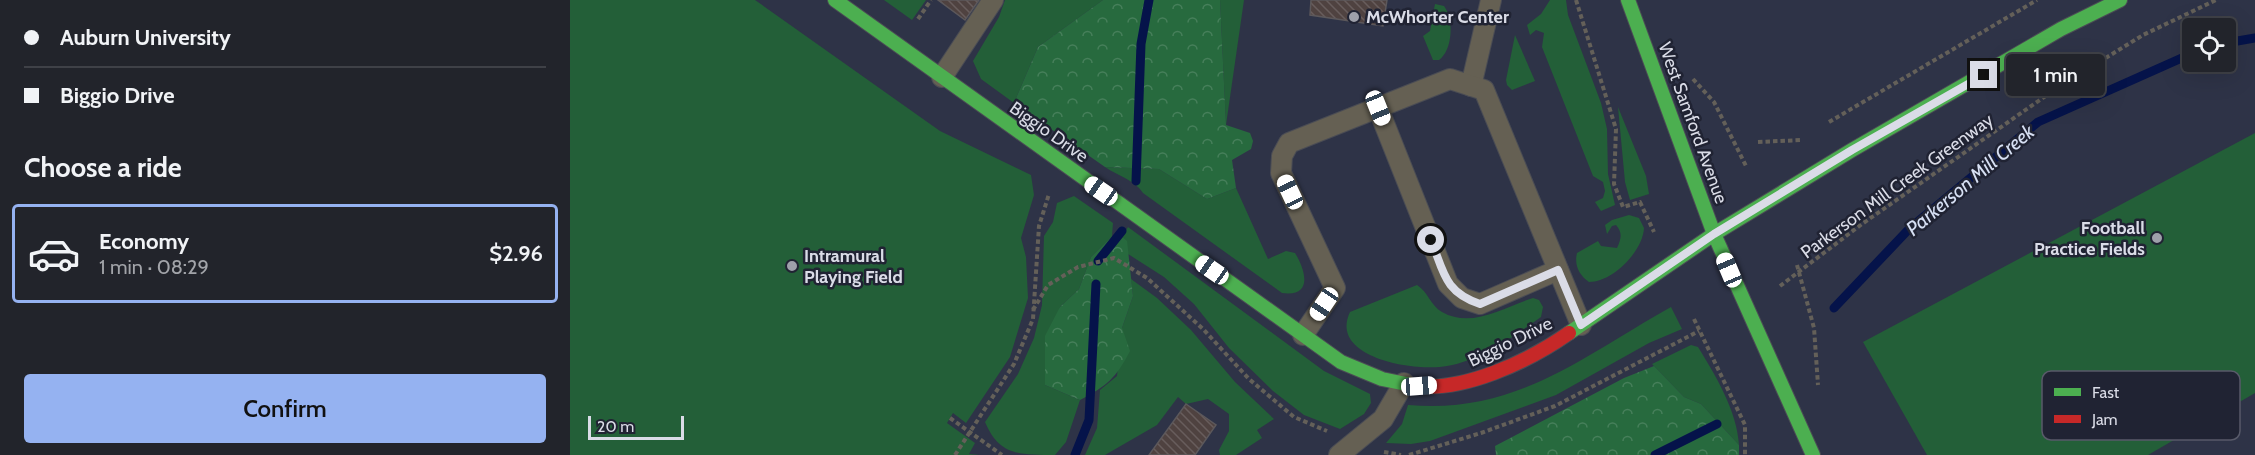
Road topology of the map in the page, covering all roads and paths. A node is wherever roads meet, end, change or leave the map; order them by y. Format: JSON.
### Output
{"nodes":[{"id":1,"x":835,"y":0,"type":"edge"},
{"id":2,"x":931,"y":0,"type":"edge"},
{"id":3,"x":993,"y":0,"type":"edge"},
{"id":4,"x":1491,"y":0,"type":"edge"},
{"id":5,"x":1576,"y":0,"type":"edge"},
{"id":6,"x":1628,"y":0,"type":"edge"},
{"id":7,"x":2037,"y":0,"type":"edge"},
{"id":8,"x":2120,"y":0,"type":"edge"},
{"id":9,"x":2216,"y":0,"type":"edge"},
{"id":10,"x":912,"y":27,"type":"dead end"},
{"id":11,"x":942,"y":77,"type":"junction"},
{"id":12,"x":1471,"y":86,"type":"junction"},
{"id":13,"x":1378,"y":108,"type":"junction"},
{"id":14,"x":1820,"y":128,"type":"dead end"},
{"id":15,"x":1811,"y":134,"type":"dead end"},
{"id":16,"x":1758,"y":142,"type":"dead end"},
{"id":17,"x":1059,"y":161,"type":"junction"},
{"id":18,"x":1744,"y":161,"type":"dead end"},
{"id":19,"x":1747,"y":168,"type":"dead end"},
{"id":20,"x":1654,"y":232,"type":"dead end"},
{"id":21,"x":1714,"y":234,"type":"junction"},
{"id":22,"x":1797,"y":265,"type":"dead end"},
{"id":23,"x":1558,"y":270,"type":"junction"},
{"id":24,"x":1800,"y":272,"type":"junction"},
{"id":25,"x":1780,"y":286,"type":"dead end"},
{"id":26,"x":1033,"y":310,"type":"junction"},
{"id":27,"x":1694,"y":319,"type":"dead end"},
{"id":28,"x":1581,"y":325,"type":"junction"},
{"id":29,"x":1699,"y":331,"type":"junction"},
{"id":30,"x":1303,"y":335,"type":"junction"},
{"id":31,"x":1404,"y":383,"type":"junction"},
{"id":32,"x":1818,"y":390,"type":"dead end"},
{"id":33,"x":950,"y":418,"type":"dead end"},
{"id":34,"x":969,"y":432,"type":"junction"},
{"id":35,"x":1330,"y":433,"type":"dead end"},
{"id":36,"x":1380,"y":451,"type":"dead end"},
{"id":37,"x":955,"y":455,"type":"edge"},
{"id":38,"x":1002,"y":455,"type":"edge"},
{"id":39,"x":1339,"y":455,"type":"edge"},
{"id":40,"x":1401,"y":455,"type":"edge"},
{"id":41,"x":1409,"y":455,"type":"edge"},
{"id":42,"x":1745,"y":455,"type":"edge"},
{"id":43,"x":1813,"y":455,"type":"edge"}],
"edges":[{"from":1,"to":11,"type":"street","name":"Biggio Drive"},
{"from":2,"to":10,"type":"path"},
{"from":3,"to":11,"type":"lane"},
{"from":4,"to":12,"type":"lane"},
{"from":5,"to":20,"type":"path"},
{"from":6,"to":21,"type":"street","name":"West Samford Avenue"},
{"from":7,"to":14,"type":"path"},
{"from":8,"to":21,"type":"street","name":"Biggio Drive"},
{"from":9,"to":24,"type":"path","name":"Parkerson Mill Creek Greenway"},
{"from":11,"to":17,"type":"street","name":"Biggio Drive"},
{"from":12,"to":13,"type":"lane"},
{"from":12,"to":23,"type":"lane"},
{"from":13,"to":23,"type":"lane"},
{"from":13,"to":30,"type":"lane"},
{"from":15,"to":16,"type":"path"},
{"from":17,"to":26,"type":"path"},
{"from":17,"to":30,"type":"street","name":"Biggio Drive"},
{"from":18,"to":19,"type":"path"},
{"from":21,"to":28,"type":"street","name":"Biggio Drive"},
{"from":21,"to":43,"type":"street","name":"West Samford Avenue"},
{"from":22,"to":24,"type":"path"},
{"from":23,"to":28,"type":"lane"},
{"from":24,"to":25,"type":"path","name":"Parkerson Mill Creek Greenway"},
{"from":24,"to":32,"type":"path"},
{"from":26,"to":34,"type":"path"},
{"from":26,"to":35,"type":"path"},
{"from":27,"to":29,"type":"path"},
{"from":28,"to":31,"type":"street","name":"Biggio Drive"},
{"from":29,"to":41,"type":"path"},
{"from":29,"to":42,"type":"path"},
{"from":30,"to":31,"type":"street","name":"Biggio Drive"},
{"from":31,"to":39,"type":"lane"},
{"from":33,"to":34,"type":"path"},
{"from":34,"to":37,"type":"path"},
{"from":34,"to":38,"type":"path"},
{"from":36,"to":40,"type":"path"}]}
